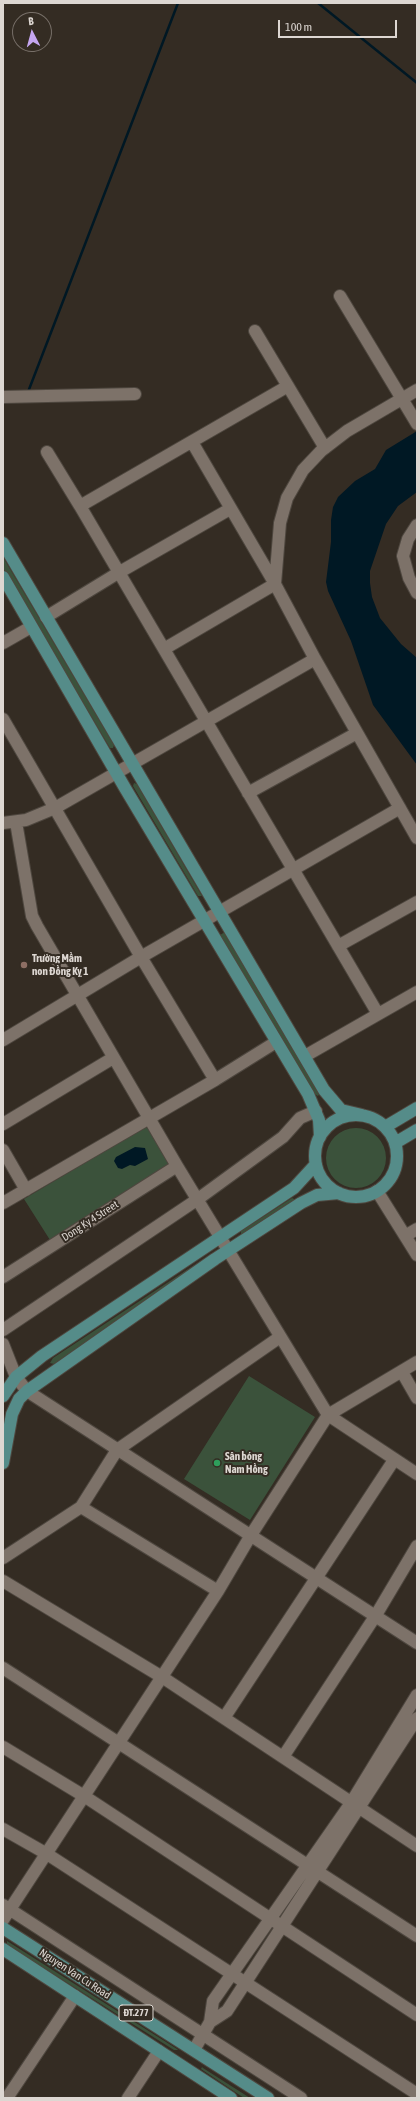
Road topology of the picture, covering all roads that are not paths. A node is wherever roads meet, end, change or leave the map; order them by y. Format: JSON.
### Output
{"nodes":[{"id":1,"x":340,"y":296,"type":"dead end"},
{"id":2,"x":255,"y":330,"type":"dead end"},
{"id":3,"x":288,"y":386,"type":"junction"},
{"id":4,"x":417,"y":390,"type":"edge"},
{"id":5,"x":136,"y":394,"type":"dead end"},
{"id":6,"x":3,"y":397,"type":"edge"},
{"id":7,"x":402,"y":398,"type":"junction"},
{"id":8,"x":417,"y":424,"type":"edge"},
{"id":9,"x":192,"y":442,"type":"junction"},
{"id":10,"x":325,"y":448,"type":"junction"},
{"id":11,"x":47,"y":452,"type":"dead end"},
{"id":12,"x":80,"y":506,"type":"junction"},
{"id":13,"x":230,"y":509,"type":"junction"},
{"id":14,"x":417,"y":525,"type":"edge"},
{"id":15,"x":3,"y":543,"type":"edge"},
{"id":16,"x":277,"y":559,"type":"junction"},
{"id":17,"x":262,"y":563,"type":"junction"},
{"id":18,"x":118,"y":573,"type":"junction"},
{"id":19,"x":3,"y":577,"type":"edge"},
{"id":20,"x":275,"y":584,"type":"junction"},
{"id":21,"x":417,"y":593,"type":"edge"},
{"id":22,"x":46,"y":617,"type":"junction"},
{"id":23,"x":31,"y":626,"type":"junction"},
{"id":24,"x":3,"y":643,"type":"edge"},
{"id":25,"x":164,"y":649,"type":"junction"},
{"id":26,"x":315,"y":659,"type":"junction"},
{"id":27,"x":3,"y":719,"type":"edge"},
{"id":28,"x":206,"y":721,"type":"junction"},
{"id":29,"x":357,"y":732,"type":"junction"},
{"id":30,"x":131,"y":764,"type":"junction"},
{"id":31,"x":117,"y":773,"type":"junction"},
{"id":32,"x":248,"y":793,"type":"junction"},
{"id":33,"x":55,"y":808,"type":"junction"},
{"id":34,"x":400,"y":808,"type":"junction"},
{"id":35,"x":16,"y":822,"type":"junction"},
{"id":36,"x":3,"y":823,"type":"edge"},
{"id":37,"x":417,"y":838,"type":"edge"},
{"id":38,"x":292,"y":868,"type":"junction"},
{"id":39,"x":417,"y":902,"type":"edge"},
{"id":40,"x":218,"y":911,"type":"junction"},
{"id":41,"x":204,"y":919,"type":"junction"},
{"id":42,"x":338,"y":946,"type":"junction"},
{"id":43,"x":141,"y":957,"type":"junction"},
{"id":44,"x":417,"y":992,"type":"edge"},
{"id":45,"x":76,"y":995,"type":"junction"},
{"id":46,"x":378,"y":1014,"type":"junction"},
{"id":47,"x":3,"y":1040,"type":"edge"},
{"id":48,"x":276,"y":1042,"type":"junction"},
{"id":49,"x":305,"y":1056,"type":"junction"},
{"id":50,"x":113,"y":1058,"type":"junction"},
{"id":51,"x":215,"y":1080,"type":"junction"},
{"id":52,"x":417,"y":1108,"type":"edge"},
{"id":53,"x":316,"y":1111,"type":"junction"},
{"id":54,"x":362,"y":1115,"type":"junction"},
{"id":55,"x":150,"y":1118,"type":"junction"},
{"id":56,"x":3,"y":1124,"type":"edge"},
{"id":57,"x":386,"y":1127,"type":"junction"},
{"id":58,"x":417,"y":1130,"type":"edge"},
{"id":59,"x":320,"y":1137,"type":"junction"},
{"id":60,"x":395,"y":1143,"type":"junction"},
{"id":61,"x":3,"y":1150,"type":"edge"},
{"id":62,"x":316,"y":1164,"type":"junction"},
{"id":63,"x":177,"y":1166,"type":"junction"},
{"id":64,"x":26,"y":1190,"type":"junction"},
{"id":65,"x":377,"y":1191,"type":"junction"},
{"id":66,"x":339,"y":1192,"type":"junction"},
{"id":67,"x":198,"y":1199,"type":"junction"},
{"id":68,"x":3,"y":1203,"type":"edge"},
{"id":69,"x":417,"y":1228,"type":"edge"},
{"id":70,"x":221,"y":1236,"type":"junction"},
{"id":71,"x":405,"y":1236,"type":"junction"},
{"id":72,"x":230,"y":1250,"type":"junction"},
{"id":73,"x":417,"y":1255,"type":"edge"},
{"id":74,"x":3,"y":1277,"type":"edge"},
{"id":75,"x":3,"y":1330,"type":"edge"},
{"id":76,"x":280,"y":1337,"type":"junction"},
{"id":77,"x":3,"y":1344,"type":"edge"},
{"id":78,"x":417,"y":1362,"type":"edge"},
{"id":79,"x":402,"y":1372,"type":"junction"},
{"id":80,"x":16,"y":1377,"type":"junction"},
{"id":81,"x":27,"y":1391,"type":"junction"},
{"id":82,"x":3,"y":1396,"type":"edge"},
{"id":83,"x":417,"y":1398,"type":"edge"},
{"id":84,"x":328,"y":1415,"type":"junction"},
{"id":85,"x":117,"y":1450,"type":"junction"},
{"id":86,"x":394,"y":1460,"type":"junction"},
{"id":87,"x":3,"y":1463,"type":"edge"},
{"id":88,"x":417,"y":1474,"type":"edge"},
{"id":89,"x":81,"y":1506,"type":"junction"},
{"id":90,"x":251,"y":1535,"type":"junction"},
{"id":91,"x":417,"y":1546,"type":"edge"},
{"id":92,"x":3,"y":1558,"type":"edge"},
{"id":93,"x":317,"y":1577,"type":"junction"},
{"id":94,"x":3,"y":1581,"type":"edge"},
{"id":95,"x":218,"y":1591,"type":"junction"},
{"id":96,"x":376,"y":1615,"type":"junction"},
{"id":97,"x":417,"y":1643,"type":"edge"},
{"id":98,"x":3,"y":1668,"type":"edge"},
{"id":99,"x":162,"y":1677,"type":"junction"},
{"id":100,"x":417,"y":1695,"type":"edge"},
{"id":101,"x":224,"y":1718,"type":"junction"},
{"id":102,"x":417,"y":1718,"type":"edge"},
{"id":103,"x":120,"y":1742,"type":"junction"},
{"id":104,"x":3,"y":1747,"type":"edge"},
{"id":105,"x":283,"y":1757,"type":"junction"},
{"id":106,"x":84,"y":1796,"type":"junction"},
{"id":107,"x":355,"y":1805,"type":"junction"},
{"id":108,"x":3,"y":1829,"type":"edge"},
{"id":109,"x":417,"y":1846,"type":"edge"},
{"id":110,"x":47,"y":1854,"type":"junction"},
{"id":111,"x":314,"y":1867,"type":"junction"},
{"id":112,"x":7,"y":1907,"type":"edge"},
{"id":113,"x":3,"y":1920,"type":"edge"},
{"id":114,"x":271,"y":1920,"type":"junction"},
{"id":115,"x":282,"y":1926,"type":"junction"},
{"id":116,"x":3,"y":1928,"type":"edge"},
{"id":117,"x":417,"y":1936,"type":"edge"},
{"id":118,"x":3,"y":1950,"type":"edge"},
{"id":119,"x":232,"y":1974,"type":"junction"},
{"id":120,"x":245,"y":1983,"type":"junction"},
{"id":121,"x":75,"y":1996,"type":"junction"},
{"id":122,"x":417,"y":2015,"type":"edge"},
{"id":123,"x":210,"y":2022,"type":"junction"},
{"id":124,"x":202,"y":2034,"type":"junction"},
{"id":125,"x":159,"y":2050,"type":"junction"},
{"id":126,"x":194,"y":2050,"type":"junction"},
{"id":127,"x":417,"y":2094,"type":"edge"},
{"id":128,"x":7,"y":2098,"type":"edge"},
{"id":129,"x":128,"y":2098,"type":"edge"},
{"id":130,"x":231,"y":2098,"type":"edge"},
{"id":131,"x":268,"y":2098,"type":"edge"},
{"id":132,"x":300,"y":2098,"type":"edge"}],
"edges":[{"from":1,"to":7,"type":"street"},
{"from":2,"to":3,"type":"street"},
{"from":3,"to":9,"type":"street"},
{"from":3,"to":10,"type":"street"},
{"from":4,"to":7,"type":"street"},
{"from":5,"to":6,"type":"street"},
{"from":7,"to":8,"type":"street"},
{"from":7,"to":10,"type":"street"},
{"from":9,"to":12,"type":"street"},
{"from":9,"to":13,"type":"street"},
{"from":10,"to":16,"type":"street"},
{"from":11,"to":12,"type":"street"},
{"from":12,"to":18,"type":"street"},
{"from":13,"to":17,"type":"street"},
{"from":13,"to":18,"type":"street"},
{"from":14,"to":21,"type":"street"},
{"from":15,"to":22,"type":"main road"},
{"from":16,"to":17,"type":"street"},
{"from":16,"to":20,"type":"street"},
{"from":17,"to":20,"type":"street"},
{"from":18,"to":22,"type":"street"},
{"from":18,"to":25,"type":"street"},
{"from":19,"to":23,"type":"main road"},
{"from":20,"to":25,"type":"street"},
{"from":20,"to":26,"type":"street"},
{"from":22,"to":30,"type":"main road"},
{"from":23,"to":24,"type":"street"},
{"from":23,"to":31,"type":"main road"},
{"from":25,"to":28,"type":"street"},
{"from":26,"to":28,"type":"street"},
{"from":26,"to":29,"type":"street"},
{"from":27,"to":33,"type":"street"},
{"from":28,"to":30,"type":"street"},
{"from":28,"to":32,"type":"street"},
{"from":29,"to":32,"type":"street"},
{"from":29,"to":34,"type":"street"},
{"from":30,"to":31,"type":"street"},
{"from":30,"to":40,"type":"main road"},
{"from":31,"to":33,"type":"street"},
{"from":31,"to":41,"type":"main road"},
{"from":32,"to":38,"type":"street"},
{"from":33,"to":35,"type":"street"},
{"from":33,"to":43,"type":"street"},
{"from":34,"to":37,"type":"street"},
{"from":34,"to":38,"type":"street"},
{"from":35,"to":36,"type":"street"},
{"from":35,"to":45,"type":"street"},
{"from":38,"to":40,"type":"street"},
{"from":38,"to":42,"type":"street"},
{"from":39,"to":42,"type":"street"},
{"from":40,"to":41,"type":"street"},
{"from":40,"to":49,"type":"main road"},
{"from":41,"to":43,"type":"street"},
{"from":41,"to":48,"type":"main road"},
{"from":42,"to":46,"type":"street"},
{"from":43,"to":45,"type":"street"},
{"from":43,"to":51,"type":"street"},
{"from":44,"to":46,"type":"street"},
{"from":45,"to":47,"type":"street"},
{"from":45,"to":50,"type":"street"},
{"from":46,"to":49,"type":"street"},
{"from":48,"to":51,"type":"street"},
{"from":48,"to":53,"type":"main road"},
{"from":49,"to":54,"type":"main road"},
{"from":50,"to":55,"type":"street"},
{"from":50,"to":56,"type":"street"},
{"from":51,"to":55,"type":"street"},
{"from":52,"to":57,"type":"main road"},
{"from":53,"to":59,"type":"main road"},
{"from":53,"to":67,"type":"street"},
{"from":54,"to":57,"type":"main road"},
{"from":54,"to":59,"type":"main road"},
{"from":55,"to":63,"type":"street"},
{"from":55,"to":64,"type":"street"},
{"from":57,"to":60,"type":"main road"},
{"from":58,"to":60,"type":"main road"},
{"from":59,"to":62,"type":"main road"},
{"from":60,"to":65,"type":"main road"},
{"from":61,"to":64,"type":"street"},
{"from":62,"to":66,"type":"main road"},
{"from":62,"to":70,"type":"main road"},
{"from":63,"to":67,"type":"street"},
{"from":63,"to":74,"type":"street","name":"Dong Ky 4 Street"},
{"from":64,"to":68,"type":"street"},
{"from":65,"to":66,"type":"main road"},
{"from":65,"to":71,"type":"street"},
{"from":66,"to":72,"type":"main road"},
{"from":67,"to":70,"type":"street"},
{"from":67,"to":75,"type":"street"},
{"from":69,"to":71,"type":"street"},
{"from":70,"to":72,"type":"street"},
{"from":70,"to":80,"type":"main road"},
{"from":71,"to":73,"type":"street"},
{"from":72,"to":76,"type":"street"},
{"from":72,"to":81,"type":"main road"},
{"from":76,"to":84,"type":"street"},
{"from":76,"to":85,"type":"street"},
{"from":77,"to":80,"type":"street"},
{"from":78,"to":79,"type":"street"},
{"from":79,"to":83,"type":"street"},
{"from":79,"to":84,"type":"street"},
{"from":80,"to":81,"type":"street"},
{"from":80,"to":82,"type":"main road"},
{"from":81,"to":85,"type":"street"},
{"from":81,"to":87,"type":"main road"},
{"from":84,"to":86,"type":"street"},
{"from":84,"to":90,"type":"street"},
{"from":85,"to":89,"type":"street"},
{"from":85,"to":90,"type":"street"},
{"from":86,"to":88,"type":"street"},
{"from":86,"to":93,"type":"street"},
{"from":89,"to":92,"type":"street"},
{"from":89,"to":95,"type":"street"},
{"from":90,"to":93,"type":"street"},
{"from":90,"to":95,"type":"street"},
{"from":91,"to":96,"type":"street"},
{"from":93,"to":96,"type":"street"},
{"from":93,"to":101,"type":"street"},
{"from":94,"to":99,"type":"street"},
{"from":95,"to":99,"type":"street"},
{"from":96,"to":97,"type":"street"},
{"from":96,"to":105,"type":"street"},
{"from":98,"to":103,"type":"street"},
{"from":99,"to":101,"type":"street"},
{"from":99,"to":103,"type":"street"},
{"from":100,"to":107,"type":"street"},
{"from":101,"to":105,"type":"street"},
{"from":102,"to":107,"type":"street"},
{"from":103,"to":106,"type":"street"},
{"from":103,"to":111,"type":"street"},
{"from":104,"to":106,"type":"street"},
{"from":105,"to":107,"type":"street"},
{"from":106,"to":110,"type":"street"},
{"from":106,"to":114,"type":"street"},
{"from":107,"to":109,"type":"street"},
{"from":107,"to":111,"type":"street"},
{"from":108,"to":110,"type":"street"},
{"from":110,"to":112,"type":"street"},
{"from":110,"to":119,"type":"street"},
{"from":111,"to":114,"type":"street"},
{"from":111,"to":115,"type":"street"},
{"from":111,"to":117,"type":"street"},
{"from":112,"to":113,"type":"street"},
{"from":112,"to":124,"type":"street"},
{"from":114,"to":115,"type":"street"},
{"from":114,"to":119,"type":"street"},
{"from":115,"to":120,"type":"street"},
{"from":115,"to":122,"type":"street"},
{"from":116,"to":126,"type":"main road","name":"Nguyen Van Cu Road","number":"ĐT.277"},
{"from":118,"to":121,"type":"main road","name":"Nguyen Van Cu Road","number":"ĐT.277"},
{"from":119,"to":120,"type":"street"},
{"from":119,"to":123,"type":"street"},
{"from":120,"to":123,"type":"street"},
{"from":120,"to":127,"type":"street"},
{"from":121,"to":125,"type":"main road","name":"Nguyen Van Cu Road","number":"ĐT.277"},
{"from":121,"to":128,"type":"street"},
{"from":123,"to":124,"type":"street"},
{"from":124,"to":126,"type":"street"},
{"from":124,"to":132,"type":"street"},
{"from":125,"to":129,"type":"street"},
{"from":125,"to":130,"type":"main road","name":"Nguyen Van Cu Road","number":"ĐT.277"},
{"from":126,"to":131,"type":"main road","name":"Nguyen Van Cu Road","number":"ĐT.277"}]}
